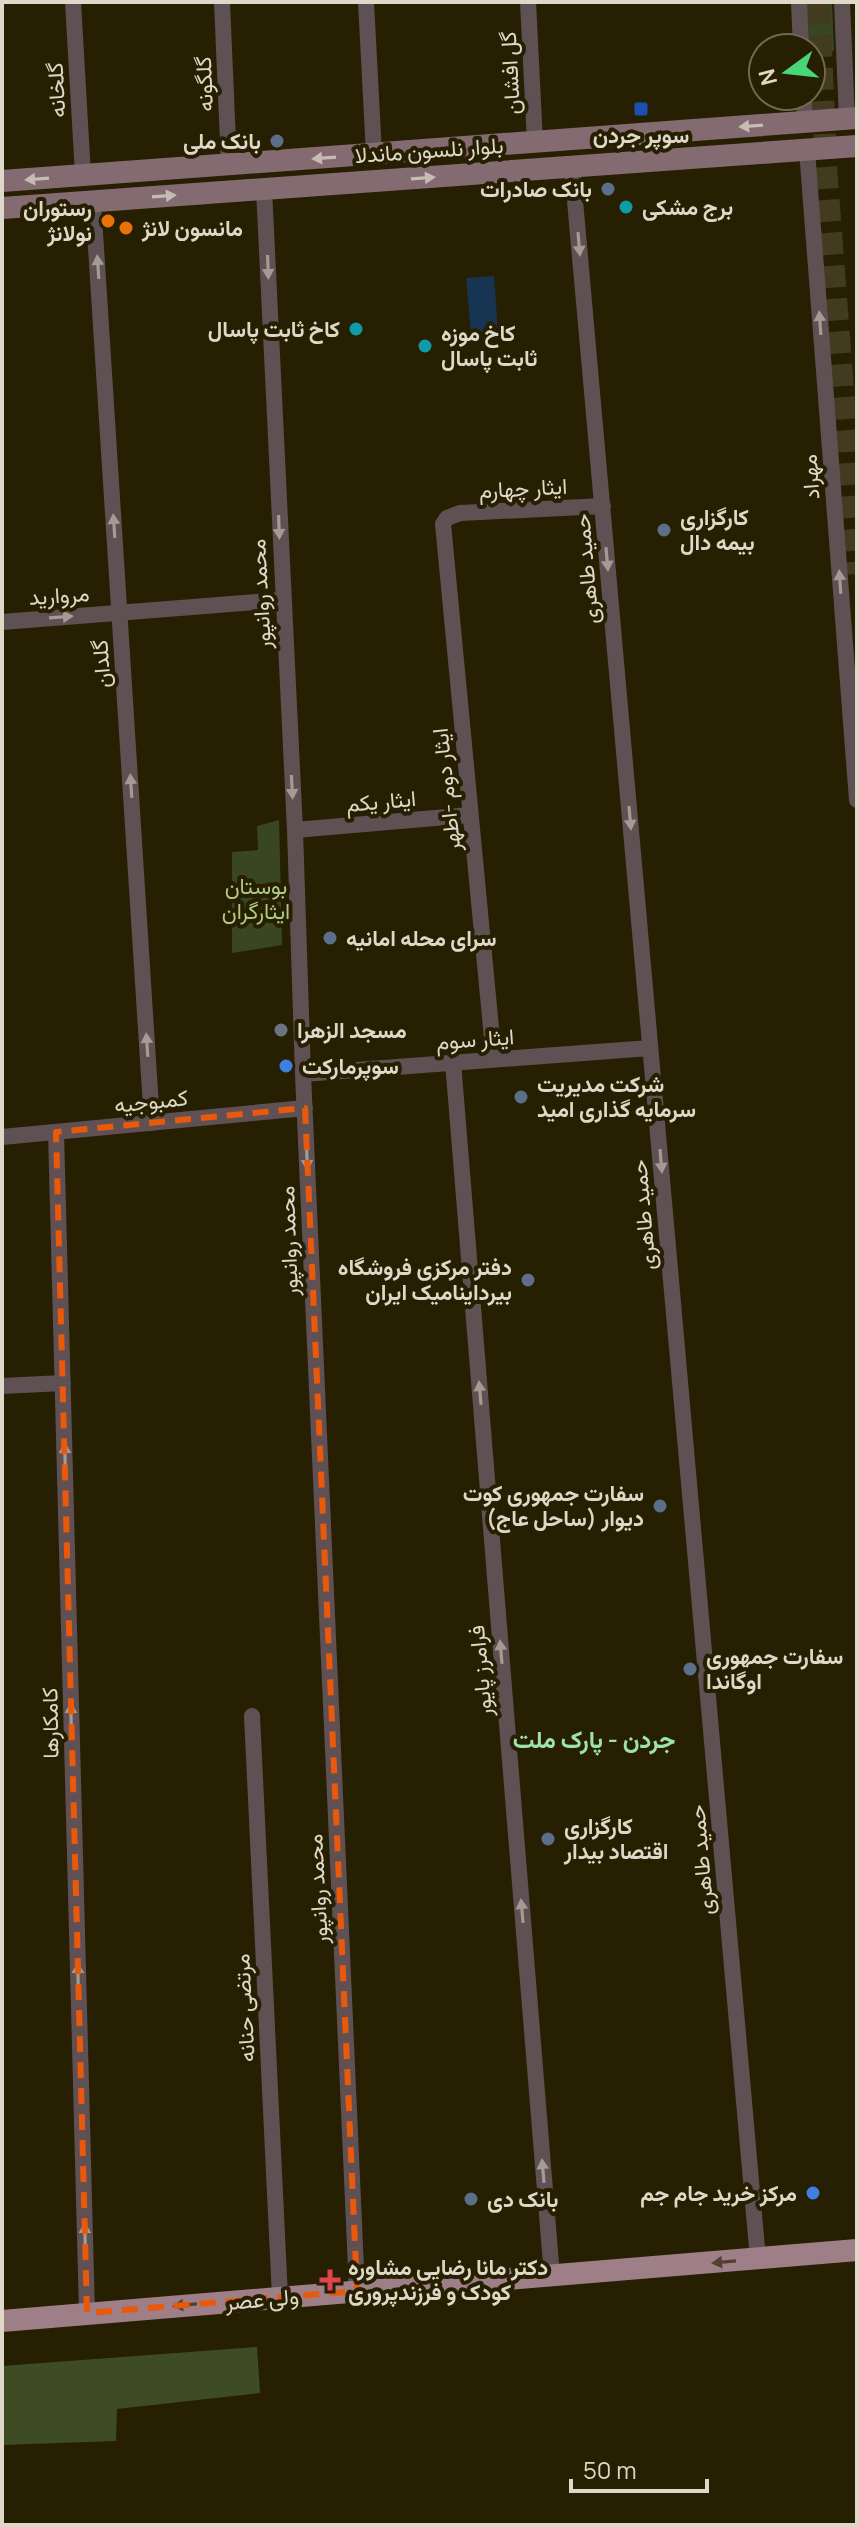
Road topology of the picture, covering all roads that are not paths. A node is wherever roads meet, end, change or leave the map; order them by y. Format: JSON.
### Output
{"nodes":[{"id":1,"x":73,"y":2,"type":"edge"},
{"id":2,"x":222,"y":2,"type":"edge"},
{"id":3,"x":366,"y":2,"type":"edge"},
{"id":4,"x":528,"y":2,"type":"edge"},
{"id":5,"x":799,"y":2,"type":"edge"},
{"id":6,"x":842,"y":2,"type":"edge"},
{"id":7,"x":800,"y":32,"type":"edge"},
{"id":8,"x":805,"y":112,"type":"edge"},
{"id":9,"x":852,"y":119,"type":"edge"},
{"id":10,"x":805,"y":122,"type":"junction"},
{"id":11,"x":535,"y":142,"type":"junction"},
{"id":12,"x":857,"y":146,"type":"edge"},
{"id":13,"x":807,"y":150,"type":"junction"},
{"id":14,"x":374,"y":154,"type":"junction"},
{"id":15,"x":229,"y":165,"type":"junction"},
{"id":16,"x":572,"y":167,"type":"junction"},
{"id":17,"x":83,"y":175,"type":"junction"},
{"id":18,"x":2,"y":181,"type":"edge"},
{"id":19,"x":375,"y":181,"type":"junction"},
{"id":20,"x":264,"y":189,"type":"junction"},
{"id":21,"x":93,"y":201,"type":"junction"},
{"id":22,"x":2,"y":208,"type":"edge"},
{"id":23,"x":603,"y":506,"type":"junction"},
{"id":24,"x":447,"y":518,"type":"joint"},
{"id":25,"x":282,"y":600,"type":"junction"},
{"id":26,"x":120,"y":613,"type":"junction"},
{"id":27,"x":2,"y":622,"type":"edge"},
{"id":28,"x":857,"y":800,"type":"edge"},
{"id":29,"x":470,"y":815,"type":"junction"},
{"id":30,"x":295,"y":830,"type":"junction"},
{"id":31,"x":650,"y":1048,"type":"junction"},
{"id":32,"x":494,"y":1059,"type":"junction"},
{"id":33,"x":453,"y":1062,"type":"junction"},
{"id":34,"x":303,"y":1074,"type":"junction"},
{"id":35,"x":305,"y":1108,"type":"junction"},
{"id":36,"x":152,"y":1123,"type":"junction"},
{"id":37,"x":56,"y":1132,"type":"junction"},
{"id":38,"x":2,"y":1137,"type":"edge"},
{"id":39,"x":63,"y":1383,"type":"junction"},
{"id":40,"x":2,"y":1386,"type":"edge"},
{"id":41,"x":252,"y":1716,"type":"dead end"},
{"id":42,"x":857,"y":2250,"type":"edge"},
{"id":43,"x":758,"y":2259,"type":"junction"},
{"id":44,"x":552,"y":2276,"type":"junction"},
{"id":45,"x":357,"y":2291,"type":"junction"},
{"id":46,"x":280,"y":2297,"type":"junction"},
{"id":47,"x":87,"y":2313,"type":"junction"},
{"id":48,"x":2,"y":2321,"type":"edge"}],
"edges":[{"from":1,"to":17,"type":"street","name":"گلخانه"},
{"from":2,"to":15,"type":"street","name":"گلگونه"},
{"from":3,"to":14,"type":"street"},
{"from":4,"to":11,"type":"street","name":"گل‌ افشان"},
{"from":5,"to":7,"type":"street"},
{"from":6,"to":9,"type":"street"},
{"from":8,"to":10,"type":"street"},
{"from":9,"to":10,"type":"main road","name":"بلوار نلسون ماندلا"},
{"from":10,"to":11,"type":"main road","name":"بلوار نلسون ماندلا","one_way":true},
{"from":11,"to":14,"type":"main road","name":"بلوار نلسون ماندلا"},
{"from":12,"to":13,"type":"main road","name":"بلوار نلسون ماندلا"},
{"from":13,"to":16,"type":"main road","name":"بلوار نلسون ماندلا"},
{"from":28,"to":13,"type":"street","name":"مهراد","one_way":true},
{"from":14,"to":15,"type":"main road","name":"بلوار نلسون ماندلا","one_way":true},
{"from":14,"to":19,"type":"main road"},
{"from":15,"to":17,"type":"main road","name":"بلوار نلسون ماندلا"},
{"from":19,"to":16,"type":"main road","name":"بلوار نلسون ماندلا","one_way":true},
{"from":16,"to":23,"type":"street","name":"حمید طاهری","one_way":true},
{"from":17,"to":18,"type":"main road","name":"بلوار نلسون ماندلا","one_way":true},
{"from":19,"to":20,"type":"main road","name":"بلوار نلسون ماندلا"},
{"from":21,"to":20,"type":"main road","name":"بلوار نلسون ماندلا","one_way":true},
{"from":20,"to":25,"type":"street","name":"محمد روانپور","one_way":true},
{"from":21,"to":22,"type":"main road","name":"بلوار نلسون ماندلا"},
{"from":26,"to":21,"type":"street","name":"گلدان","one_way":true},
{"from":23,"to":24,"type":"street","name":"ایثار چهارم"},
{"from":23,"to":31,"type":"street","name":"حمید طاهری","one_way":true},
{"from":24,"to":29,"type":"street","name":"ایثار دوم -اطهر"},
{"from":25,"to":26,"type":"street","name":"مروارید"},
{"from":25,"to":30,"type":"street","name":"محمد روانپور","one_way":true},
{"from":27,"to":26,"type":"street","name":"مروارید","one_way":true},
{"from":36,"to":26,"type":"street","name":"گلدان","one_way":true},
{"from":29,"to":30,"type":"street","name":"ایثار یکم"},
{"from":29,"to":32,"type":"street","name":"ایثار دوم -اطهر"},
{"from":30,"to":34,"type":"street","name":"محمد روانپور"},
{"from":31,"to":32,"type":"street","name":"ایثار سوم"},
{"from":31,"to":43,"type":"street","name":"حمید طاهری","one_way":true},
{"from":32,"to":33,"type":"street","name":"ایثار سوم"},
{"from":33,"to":34,"type":"street","name":"ایثار سوم"},
{"from":44,"to":33,"type":"street","name":"فرامرز پایور","one_way":true},
{"from":34,"to":35,"type":"street","name":"محمد روانپور"},
{"from":35,"to":36,"type":"street","name":"کمبوجیه"},
{"from":35,"to":45,"type":"street","name":"محمد روانپور","one_way":true},
{"from":36,"to":37,"type":"street","name":"کمبوجیه"},
{"from":37,"to":38,"type":"street","name":"کمبوجیه"},
{"from":37,"to":39,"type":"street","name":"کامکارها"},
{"from":39,"to":40,"type":"street"},
{"from":47,"to":39,"type":"street","name":"کامکارها","one_way":true},
{"from":41,"to":46,"type":"street","name":"مرتضی حنانه"},
{"from":42,"to":43,"type":"main road","name":"ولی عصر"},
{"from":43,"to":44,"type":"main road","name":"ولی عصر","one_way":true},
{"from":44,"to":45,"type":"main road","name":"ولی عصر"},
{"from":45,"to":46,"type":"main road","name":"ولی عصر"},
{"from":46,"to":47,"type":"main road","name":"ولی عصر","one_way":true},
{"from":47,"to":48,"type":"main road","name":"ولی عصر"}]}
